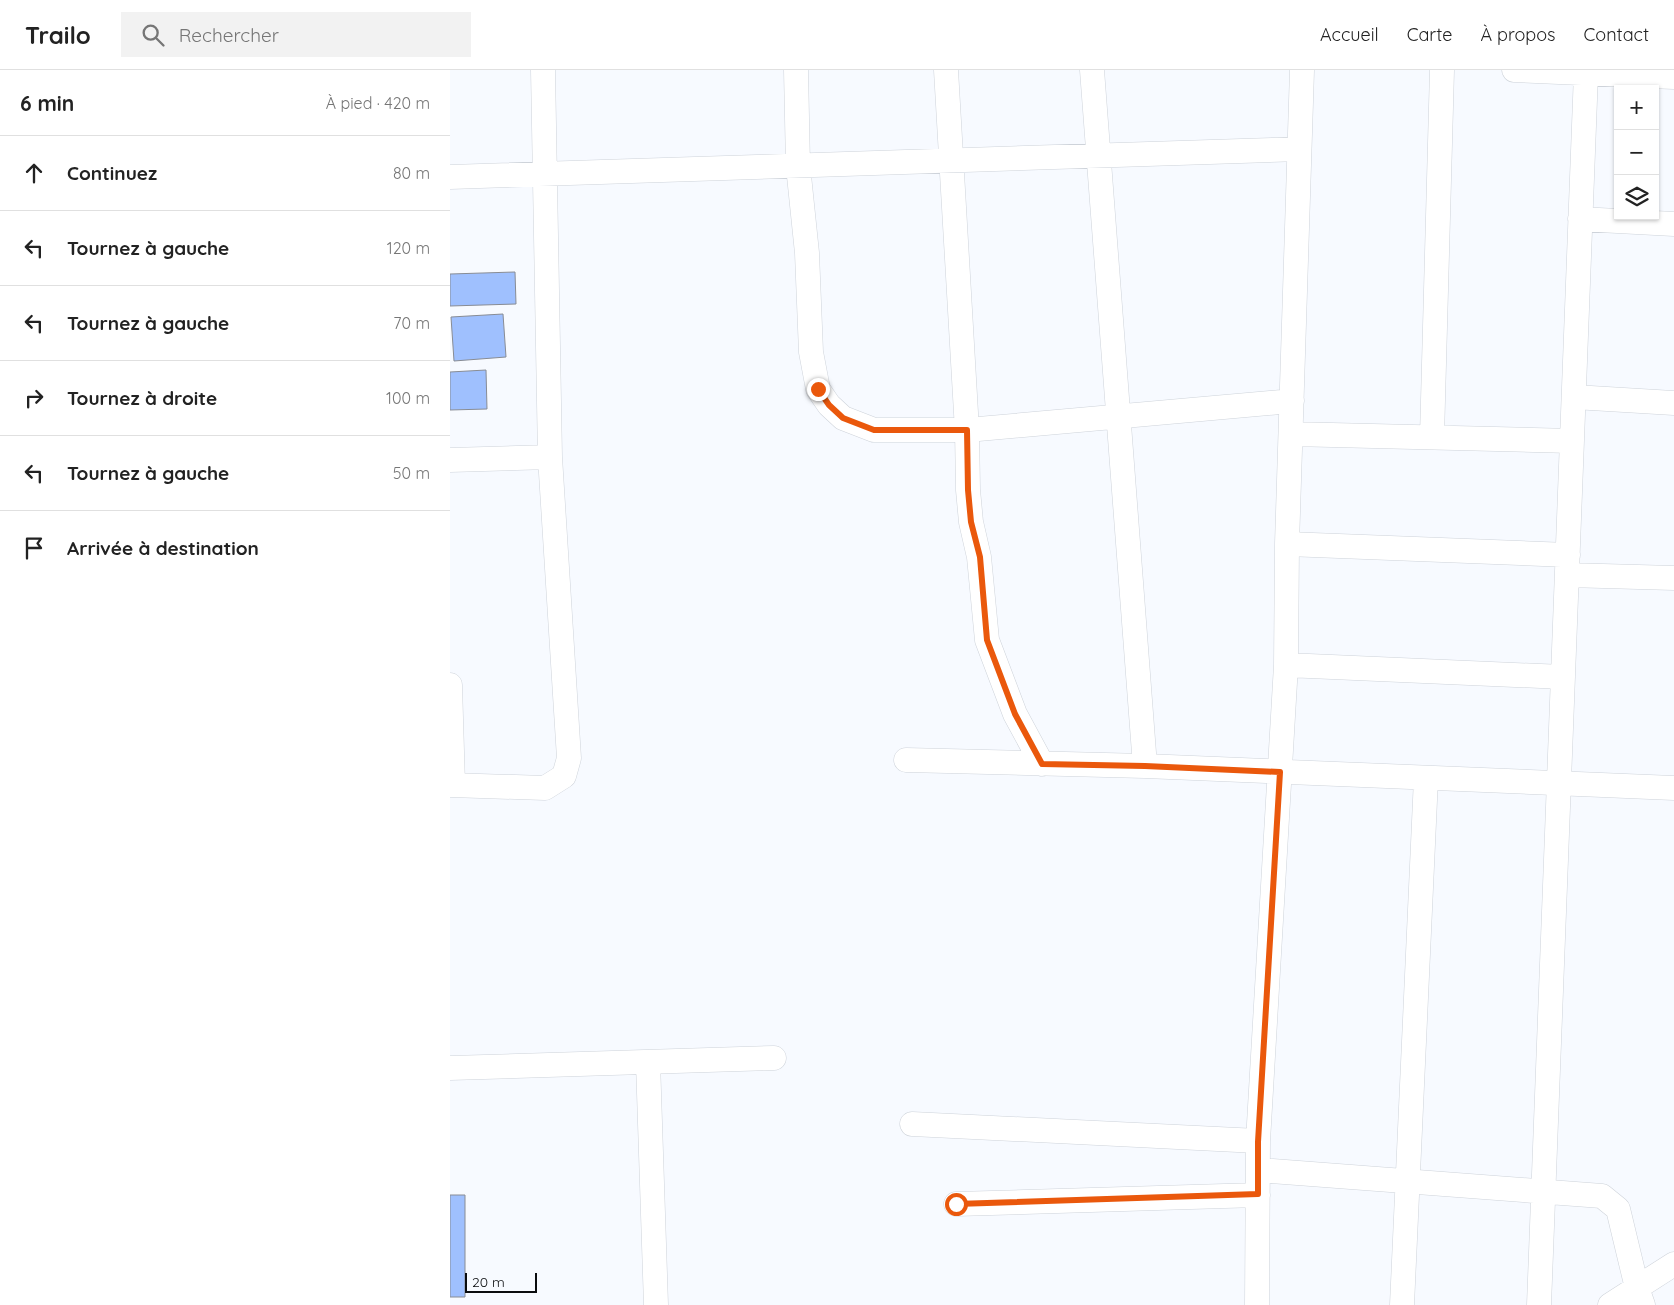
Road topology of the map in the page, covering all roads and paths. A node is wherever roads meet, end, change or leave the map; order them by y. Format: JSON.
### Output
{"nodes":[{"id":1,"x":543,"y":70,"type":"edge"},
{"id":2,"x":796,"y":70,"type":"edge"},
{"id":3,"x":946,"y":70,"type":"edge"},
{"id":4,"x":1092,"y":70,"type":"edge"},
{"id":5,"x":1302,"y":70,"type":"edge"},
{"id":6,"x":1442,"y":70,"type":"edge"},
{"id":7,"x":1514,"y":70,"type":"edge"},
{"id":8,"x":1586,"y":73,"type":"junction"},
{"id":9,"x":1674,"y":77,"type":"edge"},
{"id":10,"x":1299,"y":149,"type":"junction"},
{"id":11,"x":1099,"y":156,"type":"junction"},
{"id":12,"x":952,"y":161,"type":"junction"},
{"id":13,"x":798,"y":166,"type":"junction"},
{"id":14,"x":544,"y":174,"type":"junction"},
{"id":15,"x":450,"y":177,"type":"edge"},
{"id":16,"x":1580,"y":219,"type":"junction"},
{"id":17,"x":1674,"y":224,"type":"edge"},
{"id":18,"x":1574,"y":397,"type":"junction"},
{"id":19,"x":1292,"y":401,"type":"junction"},
{"id":20,"x":1674,"y":403,"type":"edge"},
{"id":21,"x":1118,"y":416,"type":"junction"},
{"id":22,"x":967,"y":430,"type":"junction"},
{"id":23,"x":1291,"y":434,"type":"junction"},
{"id":24,"x":1432,"y":437,"type":"junction"},
{"id":25,"x":1572,"y":441,"type":"junction"},
{"id":26,"x":550,"y":457,"type":"junction"},
{"id":27,"x":450,"y":460,"type":"edge"},
{"id":28,"x":1287,"y":544,"type":"junction"},
{"id":29,"x":1567,"y":565,"type":"junction"},
{"id":30,"x":1674,"y":578,"type":"edge"},
{"id":31,"x":1286,"y":665,"type":"junction"},
{"id":32,"x":1563,"y":677,"type":"junction"},
{"id":33,"x":450,"y":685,"type":"edge"},
{"id":34,"x":906,"y":760,"type":"dead end"},
{"id":35,"x":1042,"y":764,"type":"junction"},
{"id":36,"x":1145,"y":766,"type":"junction"},
{"id":37,"x":1280,"y":772,"type":"junction"},
{"id":38,"x":1426,"y":778,"type":"junction"},
{"id":39,"x":1559,"y":783,"type":"junction"},
{"id":40,"x":451,"y":785,"type":"edge"},
{"id":41,"x":1674,"y":788,"type":"edge"},
{"id":42,"x":774,"y":1058,"type":"dead end"},
{"id":43,"x":648,"y":1062,"type":"junction"},
{"id":44,"x":450,"y":1068,"type":"edge"},
{"id":45,"x":912,"y":1124,"type":"dead end"},
{"id":46,"x":1258,"y":1142,"type":"junction"},
{"id":47,"x":1258,"y":1170,"type":"junction"},
{"id":48,"x":1408,"y":1181,"type":"junction"},
{"id":49,"x":1544,"y":1192,"type":"junction"},
{"id":50,"x":1258,"y":1194,"type":"junction"},
{"id":51,"x":956,"y":1204,"type":"dead end"},
{"id":52,"x":1674,"y":1264,"type":"edge"},
{"id":53,"x":1640,"y":1296,"type":"edge"},
{"id":54,"x":656,"y":1305,"type":"edge"},
{"id":55,"x":1257,"y":1305,"type":"edge"},
{"id":56,"x":1402,"y":1305,"type":"edge"},
{"id":57,"x":1539,"y":1305,"type":"edge"},
{"id":58,"x":1610,"y":1305,"type":"edge"}],
"edges":[{"from":1,"to":14,"type":"street"},
{"from":2,"to":13,"type":"street"},
{"from":3,"to":12,"type":"street"},
{"from":4,"to":11,"type":"street"},
{"from":5,"to":10,"type":"street"},
{"from":6,"to":24,"type":"street"},
{"from":7,"to":8,"type":"street"},
{"from":8,"to":9,"type":"street"},
{"from":8,"to":16,"type":"street"},
{"from":10,"to":11,"type":"street"},
{"from":10,"to":19,"type":"street"},
{"from":11,"to":12,"type":"street"},
{"from":11,"to":21,"type":"street"},
{"from":12,"to":13,"type":"street"},
{"from":12,"to":22,"type":"street"},
{"from":13,"to":14,"type":"street"},
{"from":13,"to":22,"type":"street"},
{"from":14,"to":15,"type":"street"},
{"from":14,"to":26,"type":"street"},
{"from":16,"to":17,"type":"street"},
{"from":16,"to":18,"type":"street"},
{"from":18,"to":20,"type":"street"},
{"from":18,"to":25,"type":"street"},
{"from":19,"to":21,"type":"street"},
{"from":19,"to":23,"type":"street"},
{"from":21,"to":22,"type":"street"},
{"from":21,"to":36,"type":"street"},
{"from":22,"to":35,"type":"street"},
{"from":23,"to":24,"type":"street"},
{"from":23,"to":28,"type":"street"},
{"from":24,"to":25,"type":"street"},
{"from":25,"to":29,"type":"street"},
{"from":26,"to":27,"type":"street"},
{"from":26,"to":40,"type":"street"},
{"from":28,"to":29,"type":"street"},
{"from":28,"to":31,"type":"street"},
{"from":29,"to":30,"type":"street"},
{"from":29,"to":32,"type":"street"},
{"from":31,"to":32,"type":"street"},
{"from":31,"to":37,"type":"street"},
{"from":32,"to":39,"type":"street"},
{"from":33,"to":40,"type":"street"},
{"from":34,"to":35,"type":"street"},
{"from":35,"to":36,"type":"street"},
{"from":36,"to":37,"type":"street"},
{"from":37,"to":38,"type":"street"},
{"from":37,"to":46,"type":"street"},
{"from":38,"to":39,"type":"street"},
{"from":38,"to":48,"type":"street"},
{"from":39,"to":41,"type":"street"},
{"from":39,"to":49,"type":"street"},
{"from":42,"to":43,"type":"street"},
{"from":43,"to":44,"type":"street"},
{"from":43,"to":54,"type":"street"},
{"from":45,"to":46,"type":"street"},
{"from":46,"to":47,"type":"street"},
{"from":47,"to":48,"type":"street"},
{"from":47,"to":50,"type":"street"},
{"from":48,"to":49,"type":"street"},
{"from":48,"to":56,"type":"street"},
{"from":49,"to":53,"type":"street"},
{"from":49,"to":57,"type":"street"},
{"from":50,"to":51,"type":"street"},
{"from":50,"to":55,"type":"street"},
{"from":52,"to":53,"type":"street"},
{"from":53,"to":58,"type":"street"}]}
